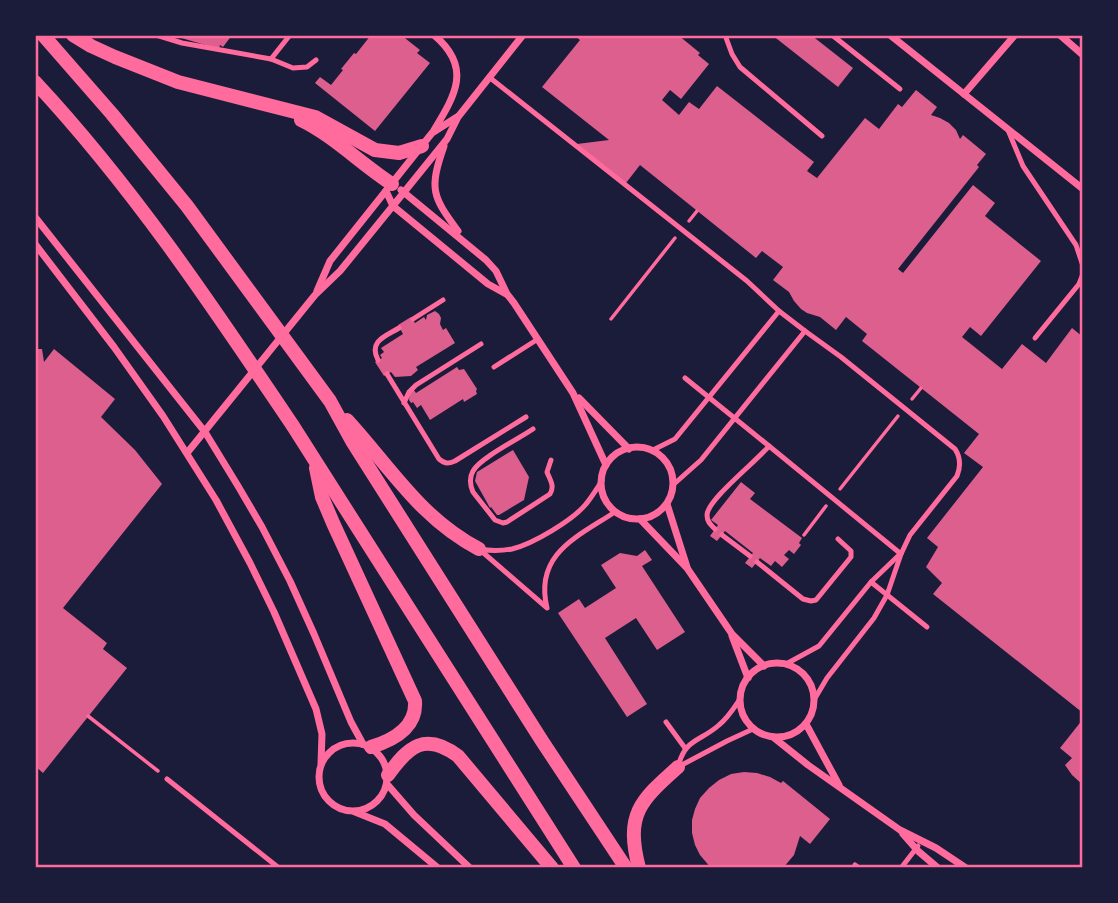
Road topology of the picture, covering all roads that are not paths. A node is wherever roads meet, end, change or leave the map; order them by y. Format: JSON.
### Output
{"nodes":[{"id":1,"x":43,"y":35,"type":"edge"},
{"id":2,"x":74,"y":35,"type":"edge"},
{"id":3,"x":156,"y":35,"type":"edge"},
{"id":4,"x":290,"y":35,"type":"edge"},
{"id":5,"x":434,"y":35,"type":"edge"},
{"id":6,"x":523,"y":35,"type":"edge"},
{"id":7,"x":725,"y":35,"type":"edge"},
{"id":8,"x":832,"y":35,"type":"edge"},
{"id":9,"x":890,"y":35,"type":"edge"},
{"id":10,"x":1014,"y":35,"type":"edge"},
{"id":11,"x":1060,"y":35,"type":"edge"},
{"id":12,"x":1083,"y":55,"type":"edge"},
{"id":13,"x":271,"y":59,"type":"junction"},
{"id":14,"x":316,"y":60,"type":"dead end"},
{"id":15,"x":489,"y":77,"type":"junction"},
{"id":16,"x":35,"y":82,"type":"edge"},
{"id":17,"x":900,"y":89,"type":"dead end"},
{"id":18,"x":964,"y":94,"type":"junction"},
{"id":19,"x":275,"y":108,"type":"junction"},
{"id":20,"x":458,"y":117,"type":"junction"},
{"id":21,"x":1008,"y":130,"type":"junction"},
{"id":22,"x":432,"y":133,"type":"junction"},
{"id":23,"x":822,"y":136,"type":"dead end"},
{"id":24,"x":447,"y":139,"type":"junction"},
{"id":25,"x":422,"y":146,"type":"junction"},
{"id":26,"x":394,"y":189,"type":"junction"},
{"id":27,"x":1083,"y":189,"type":"edge"},
{"id":28,"x":393,"y":206,"type":"junction"},
{"id":29,"x":35,"y":217,"type":"edge"},
{"id":30,"x":466,"y":241,"type":"junction"},
{"id":31,"x":35,"y":244,"type":"edge"},
{"id":32,"x":1083,"y":266,"type":"edge"},
{"id":33,"x":1083,"y":274,"type":"edge"},
{"id":34,"x":507,"y":294,"type":"junction"},
{"id":35,"x":315,"y":295,"type":"junction"},
{"id":36,"x":443,"y":300,"type":"dead end"},
{"id":37,"x":779,"y":311,"type":"junction"},
{"id":38,"x":413,"y":319,"type":"dead end"},
{"id":39,"x":399,"y":327,"type":"dead end"},
{"id":40,"x":805,"y":331,"type":"junction"},
{"id":41,"x":1035,"y":338,"type":"dead end"},
{"id":42,"x":538,"y":339,"type":"junction"},
{"id":43,"x":481,"y":344,"type":"dead end"},
{"id":44,"x":378,"y":360,"type":"dead end"},
{"id":45,"x":495,"y":367,"type":"dead end"},
{"id":46,"x":387,"y":374,"type":"dead end"},
{"id":47,"x":685,"y":378,"type":"dead end"},
{"id":48,"x":573,"y":393,"type":"junction"},
{"id":49,"x":709,"y":397,"type":"junction"},
{"id":50,"x":330,"y":401,"type":"junction"},
{"id":51,"x":404,"y":403,"type":"junction"},
{"id":52,"x":526,"y":417,"type":"dead end"},
{"id":53,"x":735,"y":418,"type":"junction"},
{"id":54,"x":533,"y":429,"type":"dead end"},
{"id":55,"x":205,"y":432,"type":"junction"},
{"id":56,"x":769,"y":446,"type":"junction"},
{"id":57,"x":629,"y":449,"type":"junction"},
{"id":58,"x":653,"y":450,"type":"junction"},
{"id":59,"x":187,"y":453,"type":"junction"},
{"id":60,"x":315,"y":460,"type":"junction"},
{"id":61,"x":551,"y":460,"type":"dead end"},
{"id":62,"x":606,"y":465,"type":"junction"},
{"id":63,"x":602,"y":481,"type":"junction"},
{"id":64,"x":674,"y":484,"type":"junction"},
{"id":65,"x":667,"y":504,"type":"junction"},
{"id":66,"x":615,"y":512,"type":"junction"},
{"id":67,"x":640,"y":519,"type":"junction"},
{"id":68,"x":715,"y":529,"type":"dead end"},
{"id":69,"x":722,"y":535,"type":"dead end"},
{"id":70,"x":838,"y":539,"type":"dead end"},
{"id":71,"x":480,"y":549,"type":"junction"},
{"id":72,"x":901,"y":554,"type":"junction"},
{"id":73,"x":750,"y":556,"type":"dead end"},
{"id":74,"x":757,"y":562,"type":"dead end"},
{"id":75,"x":687,"y":568,"type":"junction"},
{"id":76,"x":871,"y":582,"type":"junction"},
{"id":77,"x":887,"y":595,"type":"junction"},
{"id":78,"x":927,"y":627,"type":"dead end"},
{"id":79,"x":732,"y":634,"type":"junction"},
{"id":80,"x":786,"y":664,"type":"junction"},
{"id":81,"x":764,"y":666,"type":"junction"},
{"id":82,"x":748,"y":678,"type":"junction"},
{"id":83,"x":740,"y":699,"type":"junction"},
{"id":84,"x":814,"y":700,"type":"junction"},
{"id":85,"x":666,"y":722,"type":"dead end"},
{"id":86,"x":806,"y":724,"type":"junction"},
{"id":87,"x":754,"y":729,"type":"junction"},
{"id":88,"x":773,"y":737,"type":"junction"},
{"id":89,"x":367,"y":746,"type":"junction"},
{"id":90,"x":685,"y":748,"type":"junction"},
{"id":91,"x":321,"y":764,"type":"junction"},
{"id":92,"x":678,"y":767,"type":"junction"},
{"id":93,"x":167,"y":779,"type":"road end"},
{"id":94,"x":387,"y":780,"type":"junction"},
{"id":95,"x":839,"y":786,"type":"junction"},
{"id":96,"x":354,"y":812,"type":"junction"},
{"id":97,"x":900,"y":830,"type":"junction"},
{"id":98,"x":922,"y":841,"type":"junction"},
{"id":99,"x":916,"y":849,"type":"junction"},
{"id":100,"x":279,"y":868,"type":"edge"},
{"id":101,"x":438,"y":868,"type":"edge"},
{"id":102,"x":470,"y":868,"type":"edge"},
{"id":103,"x":552,"y":868,"type":"edge"},
{"id":104,"x":574,"y":868,"type":"edge"},
{"id":105,"x":625,"y":868,"type":"edge"},
{"id":106,"x":639,"y":868,"type":"edge"},
{"id":107,"x":901,"y":868,"type":"edge"},
{"id":108,"x":938,"y":868,"type":"edge"},
{"id":109,"x":966,"y":868,"type":"edge"}],
"edges":[{"from":1,"to":50,"type":"main road"},
{"from":2,"to":19,"type":"main road"},
{"from":3,"to":13,"type":"lane"},
{"from":4,"to":13,"type":"lane"},
{"from":5,"to":22,"type":"street"},
{"from":6,"to":15,"type":"street"},
{"from":7,"to":23,"type":"lane"},
{"from":8,"to":17,"type":"lane"},
{"from":9,"to":18,"type":"street"},
{"from":10,"to":18,"type":"street"},
{"from":11,"to":12,"type":"street"},
{"from":13,"to":14,"type":"lane"},
{"from":15,"to":20,"type":"street"},
{"from":15,"to":37,"type":"lane"},
{"from":16,"to":60,"type":"main road"},
{"from":18,"to":21,"type":"street"},
{"from":19,"to":25,"type":"main road"},
{"from":19,"to":26,"type":"main road"},
{"from":20,"to":22,"type":"street"},
{"from":20,"to":24,"type":"street"},
{"from":21,"to":27,"type":"street"},
{"from":21,"to":32,"type":"lane"},
{"from":22,"to":25,"type":"street"},
{"from":24,"to":26,"type":"street"},
{"from":24,"to":30,"type":"street"},
{"from":25,"to":26,"type":"street"},
{"from":26,"to":28,"type":"street"},
{"from":26,"to":28,"type":"street"},
{"from":26,"to":30,"type":"street"},
{"from":26,"to":35,"type":"street"},
{"from":28,"to":34,"type":"street"},
{"from":28,"to":35,"type":"street"},
{"from":29,"to":55,"type":"street"},
{"from":30,"to":34,"type":"street"},
{"from":31,"to":59,"type":"street"},
{"from":33,"to":41,"type":"lane"},
{"from":34,"to":42,"type":"street"},
{"from":35,"to":55,"type":"street"},
{"from":36,"to":38,"type":"lane"},
{"from":37,"to":40,"type":"lane"},
{"from":37,"to":49,"type":"lane"},
{"from":39,"to":44,"type":"lane"},
{"from":40,"to":53,"type":"lane"},
{"from":40,"to":72,"type":"lane"},
{"from":42,"to":45,"type":"lane"},
{"from":42,"to":48,"type":"street"},
{"from":43,"to":51,"type":"lane"},
{"from":46,"to":51,"type":"lane"},
{"from":47,"to":49,"type":"lane"},
{"from":48,"to":57,"type":"street"},
{"from":48,"to":62,"type":"street"},
{"from":49,"to":53,"type":"lane"},
{"from":49,"to":58,"type":"lane"},
{"from":50,"to":71,"type":"main road"},
{"from":50,"to":105,"type":"main road"},
{"from":51,"to":52,"type":"lane"},
{"from":53,"to":56,"type":"lane"},
{"from":53,"to":64,"type":"lane"},
{"from":54,"to":61,"type":"lane"},
{"from":55,"to":59,"type":"street"},
{"from":55,"to":89,"type":"street"},
{"from":56,"to":68,"type":"lane"},
{"from":56,"to":72,"type":"lane"},
{"from":57,"to":58,"type":"street"},
{"from":57,"to":62,"type":"street"},
{"from":58,"to":64,"type":"street"},
{"from":59,"to":91,"type":"street"},
{"from":60,"to":89,"type":"main road"},
{"from":60,"to":104,"type":"main road"},
{"from":62,"to":63,"type":"street"},
{"from":63,"to":66,"type":"street"},
{"from":63,"to":71,"type":"lane"},
{"from":64,"to":65,"type":"street"},
{"from":65,"to":67,"type":"street"},
{"from":65,"to":75,"type":"street"},
{"from":66,"to":67,"type":"street"},
{"from":66,"to":71,"type":"lane"},
{"from":67,"to":75,"type":"street"},
{"from":69,"to":73,"type":"lane"},
{"from":70,"to":74,"type":"lane"},
{"from":72,"to":76,"type":"lane"},
{"from":72,"to":77,"type":"lane"},
{"from":75,"to":79,"type":"street"},
{"from":76,"to":77,"type":"lane"},
{"from":76,"to":80,"type":"lane"},
{"from":77,"to":78,"type":"lane"},
{"from":77,"to":84,"type":"lane"},
{"from":79,"to":81,"type":"street"},
{"from":79,"to":82,"type":"street"},
{"from":80,"to":81,"type":"street"},
{"from":80,"to":84,"type":"street"},
{"from":81,"to":82,"type":"street"},
{"from":82,"to":83,"type":"street"},
{"from":83,"to":87,"type":"street"},
{"from":83,"to":90,"type":"lane"},
{"from":84,"to":86,"type":"street"},
{"from":85,"to":90,"type":"lane"},
{"from":86,"to":88,"type":"street"},
{"from":86,"to":95,"type":"street"},
{"from":87,"to":88,"type":"street"},
{"from":87,"to":92,"type":"lane"},
{"from":88,"to":95,"type":"street"},
{"from":89,"to":91,"type":"street"},
{"from":89,"to":94,"type":"street"},
{"from":90,"to":92,"type":"lane"},
{"from":91,"to":96,"type":"street"},
{"from":92,"to":106,"type":"main road"},
{"from":93,"to":100,"type":"lane"},
{"from":94,"to":96,"type":"street"},
{"from":94,"to":102,"type":"street"},
{"from":94,"to":103,"type":"main road"},
{"from":95,"to":97,"type":"street"},
{"from":96,"to":101,"type":"street"},
{"from":97,"to":98,"type":"street"},
{"from":97,"to":99,"type":"street"},
{"from":98,"to":99,"type":"lane"},
{"from":98,"to":109,"type":"street"},
{"from":99,"to":107,"type":"lane"},
{"from":99,"to":108,"type":"street"}]}
